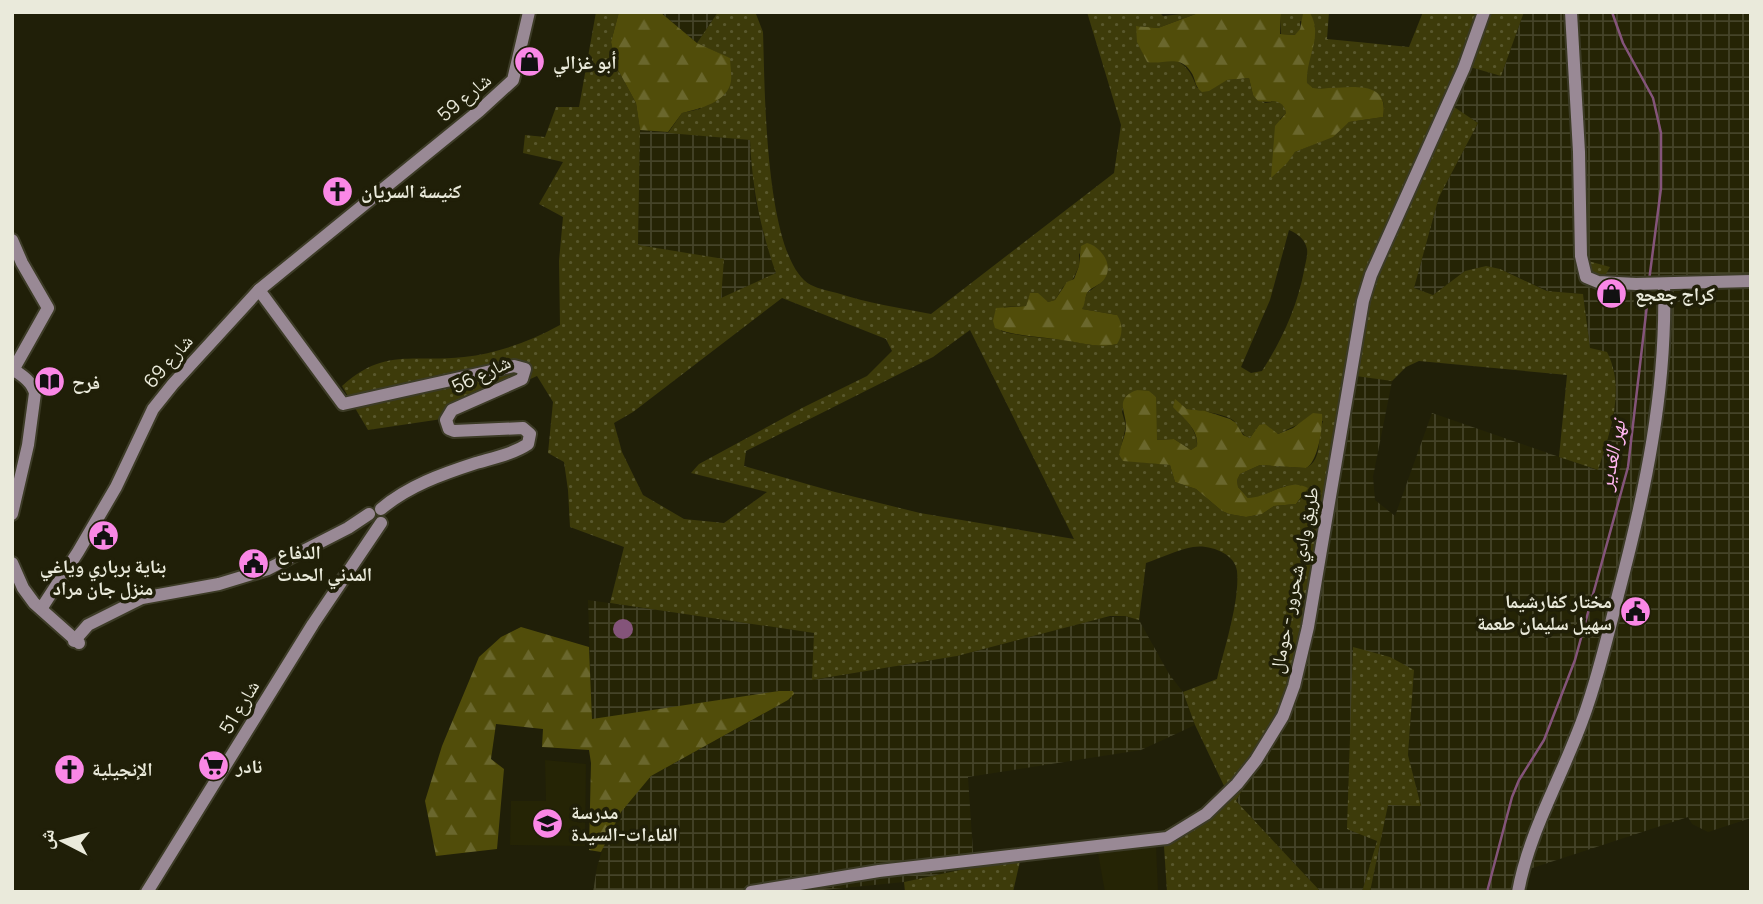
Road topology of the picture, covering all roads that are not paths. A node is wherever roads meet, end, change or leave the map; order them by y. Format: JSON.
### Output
{"nodes":[{"id":1,"x":529,"y":12,"type":"edge"},
{"id":2,"x":1484,"y":12,"type":"edge"},
{"id":3,"x":1571,"y":12,"type":"edge"},
{"id":4,"x":384,"y":186,"type":"joint"},
{"id":5,"x":12,"y":240,"type":"edge"},
{"id":6,"x":1751,"y":281,"type":"edge"},
{"id":7,"x":1659,"y":284,"type":"junction"},
{"id":8,"x":259,"y":290,"type":"junction"},
{"id":9,"x":13,"y":371,"type":"edge"},
{"id":10,"x":12,"y":514,"type":"edge"},
{"id":11,"x":377,"y":518,"type":"junction"},
{"id":12,"x":12,"y":563,"type":"edge"},
{"id":13,"x":45,"y":612,"type":"junction"},
{"id":14,"x":147,"y":892,"type":"edge"},
{"id":15,"x":751,"y":892,"type":"edge"},
{"id":16,"x":1518,"y":892,"type":"edge"}],
"edges":[{"from":1,"to":4,"type":"street","name":"شارع 59"},
{"from":2,"to":15,"type":"street","name":"طريق وادي شحرور - حومال"},
{"from":3,"to":7,"type":"street"},
{"from":4,"to":8,"type":"street","name":"شارع 69"},
{"from":5,"to":9,"type":"street"},
{"from":6,"to":7,"type":"street"},
{"from":7,"to":16,"type":"street"},
{"from":8,"to":11,"type":"street","name":"شارع 56"},
{"from":8,"to":13,"type":"street","name":"شارع 69"},
{"from":9,"to":10,"type":"street"},
{"from":11,"to":13,"type":"street"},
{"from":11,"to":14,"type":"street","name":"شارع 51"},
{"from":12,"to":13,"type":"street"}]}
